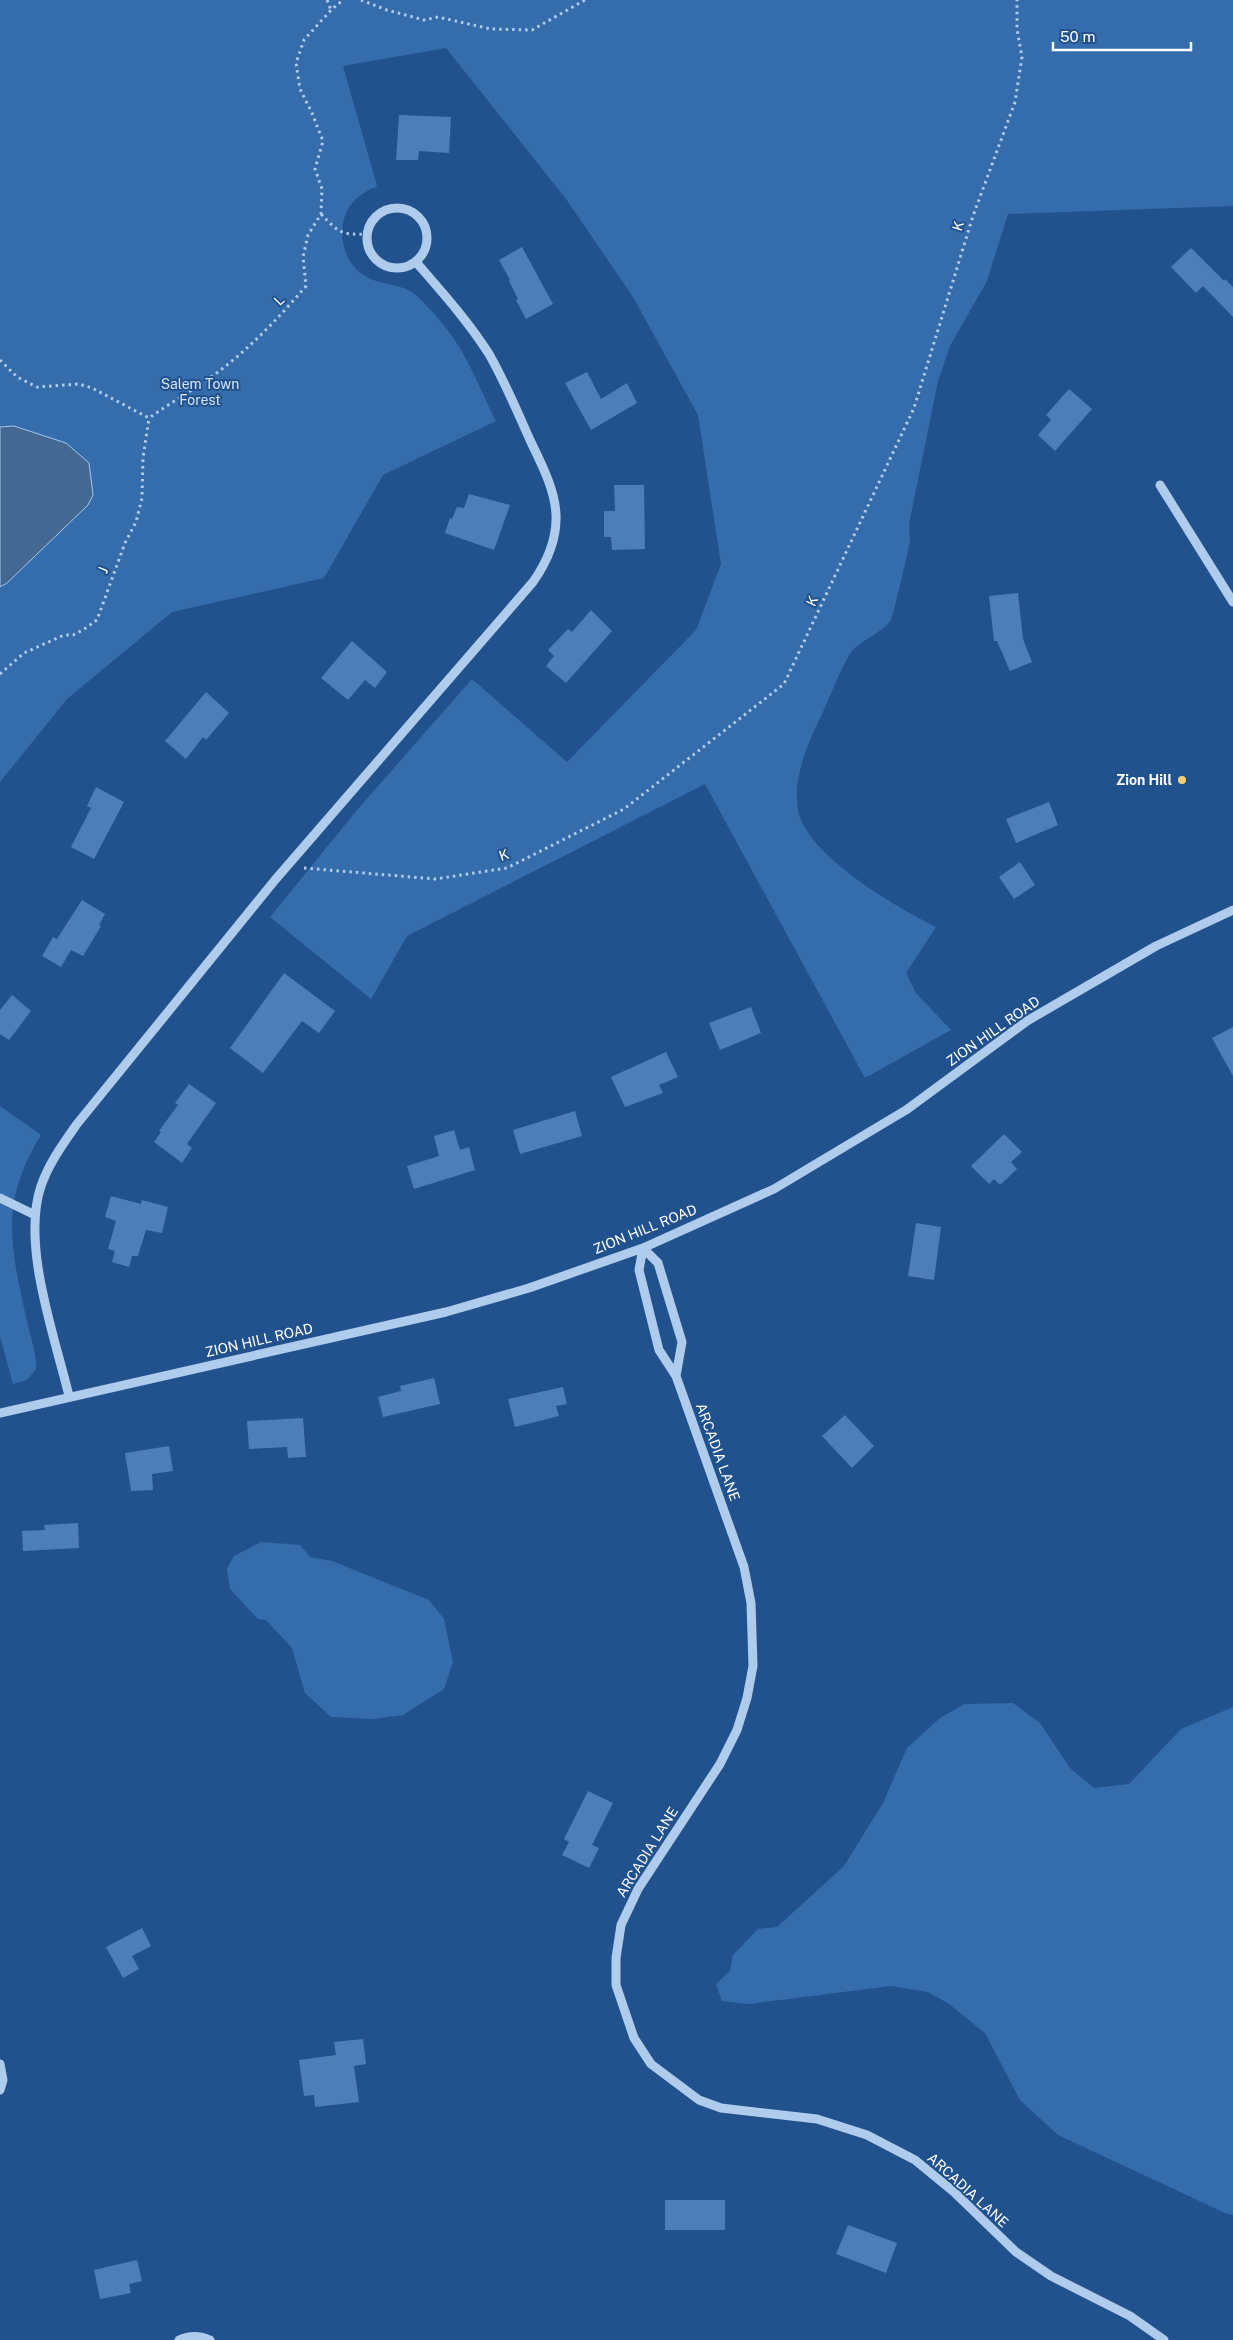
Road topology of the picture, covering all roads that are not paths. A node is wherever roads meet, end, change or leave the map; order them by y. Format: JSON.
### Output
{"nodes":[{"id":1,"x":416,"y":262,"type":"junction"},
{"id":2,"x":1160,"y":485,"type":"dead end"},
{"id":3,"x":1233,"y":602,"type":"edge"},
{"id":4,"x":1233,"y":910,"type":"edge"},
{"id":5,"x":0,"y":1198,"type":"edge"},
{"id":6,"x":35,"y":1215,"type":"junction"},
{"id":7,"x":643,"y":1248,"type":"junction"},
{"id":8,"x":676,"y":1376,"type":"junction"},
{"id":9,"x":69,"y":1396,"type":"junction"},
{"id":10,"x":0,"y":1413,"type":"edge"},
{"id":11,"x":0,"y":2064,"type":"edge"},
{"id":12,"x":0,"y":2090,"type":"edge"},
{"id":13,"x":179,"y":2340,"type":"edge"},
{"id":14,"x":210,"y":2340,"type":"edge"},
{"id":15,"x":1164,"y":2340,"type":"edge"}],
"edges":[{"from":1,"to":1,"type":"street"},
{"from":1,"to":6,"type":"street"},
{"from":2,"to":3,"type":"street"},
{"from":4,"to":7,"type":"street","name":"ZION HILL ROAD"},
{"from":5,"to":6,"type":"street"},
{"from":6,"to":9,"type":"street"},
{"from":7,"to":8,"type":"street","name":"ARCADIA LANE"},
{"from":7,"to":8,"type":"street","name":"ARCADIA LANE"},
{"from":7,"to":9,"type":"street","name":"ZION HILL ROAD"},
{"from":8,"to":15,"type":"street","name":"ARCADIA LANE"},
{"from":9,"to":10,"type":"street","name":"ZION HILL ROAD"},
{"from":11,"to":12,"type":"street"},
{"from":13,"to":14,"type":"street"}]}
